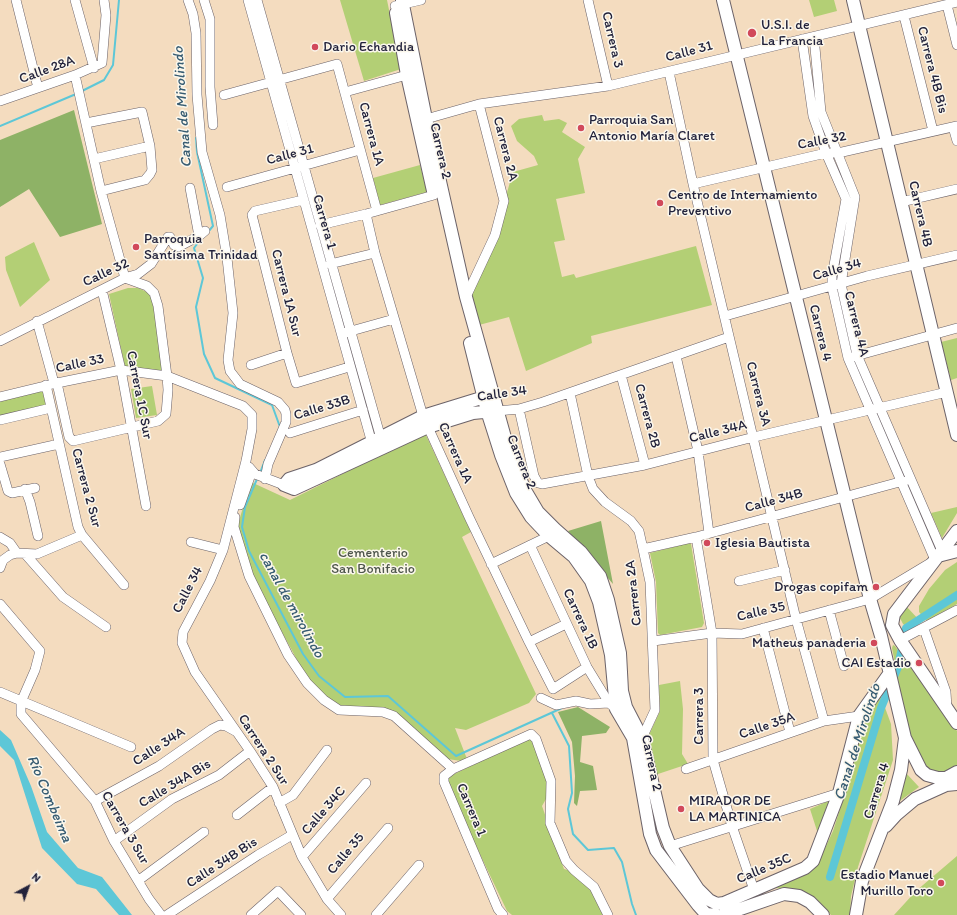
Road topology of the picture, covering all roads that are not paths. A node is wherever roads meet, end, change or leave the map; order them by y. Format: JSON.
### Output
{"nodes":[{"id":1,"x":16,"y":0,"type":"edge"},
{"id":2,"x":75,"y":0,"type":"edge"},
{"id":3,"x":104,"y":0,"type":"edge"},
{"id":4,"x":188,"y":0,"type":"edge"},
{"id":5,"x":204,"y":0,"type":"edge"},
{"id":6,"x":248,"y":0,"type":"edge"},
{"id":7,"x":257,"y":0,"type":"edge"},
{"id":8,"x":421,"y":0,"type":"edge"},
{"id":9,"x":588,"y":0,"type":"edge"},
{"id":10,"x":723,"y":0,"type":"edge"},
{"id":11,"x":853,"y":0,"type":"edge"},
{"id":12,"x":957,"y":2,"type":"edge"},
{"id":13,"x":398,"y":3,"type":"edge"},
{"id":14,"x":947,"y":4,"type":"junction"},
{"id":15,"x":928,"y":5,"type":"edge"},
{"id":16,"x":904,"y":16,"type":"junction"},
{"id":17,"x":859,"y":26,"type":"junction"},
{"id":18,"x":814,"y":37,"type":"junction"},
{"id":19,"x":802,"y":39,"type":"junction"},
{"id":20,"x":957,"y":45,"type":"edge"},
{"id":21,"x":736,"y":54,"type":"junction"},
{"id":22,"x":94,"y":68,"type":"junction"},
{"id":23,"x":669,"y":72,"type":"junction"},
{"id":24,"x":74,"y":75,"type":"junction"},
{"id":25,"x":407,"y":75,"type":"junction"},
{"id":26,"x":274,"y":81,"type":"junction"},
{"id":27,"x":608,"y":86,"type":"junction"},
{"id":28,"x":38,"y":88,"type":"junction"},
{"id":29,"x":345,"y":92,"type":"junction"},
{"id":30,"x":224,"y":95,"type":"dead end"},
{"id":31,"x":0,"y":102,"type":"edge"},
{"id":32,"x":479,"y":104,"type":"junction"},
{"id":33,"x":426,"y":119,"type":"junction"},
{"id":34,"x":86,"y":123,"type":"junction"},
{"id":35,"x":213,"y":124,"type":"dead end"},
{"id":36,"x":955,"y":126,"type":"edge"},
{"id":37,"x":932,"y":131,"type":"junction"},
{"id":38,"x":887,"y":141,"type":"junction"},
{"id":39,"x":957,"y":141,"type":"edge"},
{"id":40,"x":150,"y":146,"type":"junction"},
{"id":41,"x":360,"y":150,"type":"junction"},
{"id":42,"x":826,"y":153,"type":"junction"},
{"id":43,"x":838,"y":153,"type":"junction"},
{"id":44,"x":94,"y":159,"type":"junction"},
{"id":45,"x":298,"y":168,"type":"junction"},
{"id":46,"x":764,"y":168,"type":"junction"},
{"id":47,"x":692,"y":184,"type":"junction"},
{"id":48,"x":227,"y":187,"type":"dead end"},
{"id":49,"x":190,"y":188,"type":"dead end"},
{"id":50,"x":957,"y":189,"type":"edge"},
{"id":51,"x":102,"y":191,"type":"junction"},
{"id":52,"x":434,"y":195,"type":"junction"},
{"id":53,"x":303,"y":200,"type":"junction"},
{"id":54,"x":901,"y":202,"type":"junction"},
{"id":55,"x":377,"y":211,"type":"junction"},
{"id":56,"x":366,"y":214,"type":"junction"},
{"id":57,"x":320,"y":225,"type":"junction"},
{"id":58,"x":375,"y":253,"type":"junction"},
{"id":59,"x":957,"y":256,"type":"edge"},
{"id":60,"x":330,"y":264,"type":"junction"},
{"id":61,"x":916,"y":264,"type":"junction"},
{"id":62,"x":125,"y":278,"type":"junction"},
{"id":63,"x":837,"y":286,"type":"junction"},
{"id":64,"x":102,"y":290,"type":"junction"},
{"id":65,"x":796,"y":296,"type":"junction"},
{"id":66,"x":466,"y":297,"type":"junction"},
{"id":67,"x":725,"y":316,"type":"junction"},
{"id":68,"x":394,"y":319,"type":"junction"},
{"id":69,"x":37,"y":321,"type":"junction"},
{"id":70,"x":957,"y":328,"type":"edge"},
{"id":71,"x":345,"y":333,"type":"junction"},
{"id":72,"x":933,"y":334,"type":"junction"},
{"id":73,"x":730,"y":337,"type":"junction"},
{"id":74,"x":0,"y":341,"type":"edge"},
{"id":75,"x":287,"y":354,"type":"junction"},
{"id":76,"x":676,"y":356,"type":"junction"},
{"id":77,"x":853,"y":356,"type":"junction"},
{"id":78,"x":250,"y":365,"type":"dead end"},
{"id":79,"x":350,"y":367,"type":"junction"},
{"id":80,"x":121,"y":370,"type":"junction"},
{"id":81,"x":167,"y":376,"type":"junction"},
{"id":82,"x":621,"y":376,"type":"junction"},
{"id":83,"x":52,"y":384,"type":"junction"},
{"id":84,"x":947,"y":392,"type":"junction"},
{"id":85,"x":570,"y":393,"type":"junction"},
{"id":86,"x":488,"y":396,"type":"junction"},
{"id":87,"x":0,"y":398,"type":"edge"},
{"id":88,"x":51,"y":408,"type":"junction"},
{"id":89,"x":880,"y":408,"type":"junction"},
{"id":90,"x":519,"y":409,"type":"junction"},
{"id":91,"x":363,"y":410,"type":"junction"},
{"id":92,"x":870,"y":410,"type":"junction"},
{"id":93,"x":492,"y":411,"type":"junction"},
{"id":94,"x":0,"y":420,"type":"edge"},
{"id":95,"x":826,"y":420,"type":"junction"},
{"id":96,"x":425,"y":422,"type":"junction"},
{"id":97,"x":132,"y":427,"type":"junction"},
{"id":98,"x":290,"y":433,"type":"dead end"},
{"id":99,"x":957,"y":435,"type":"edge"},
{"id":100,"x":754,"y":437,"type":"junction"},
{"id":101,"x":59,"y":444,"type":"junction"},
{"id":102,"x":378,"y":445,"type":"junction"},
{"id":103,"x":698,"y":451,"type":"junction"},
{"id":104,"x":0,"y":457,"type":"edge"},
{"id":105,"x":246,"y":461,"type":"junction"},
{"id":106,"x":0,"y":464,"type":"edge"},
{"id":107,"x":645,"y":465,"type":"junction"},
{"id":108,"x":258,"y":475,"type":"junction"},
{"id":109,"x":588,"y":476,"type":"junction"},
{"id":110,"x":2,"y":479,"type":"edge"},
{"id":111,"x":911,"y":479,"type":"junction"},
{"id":112,"x":902,"y":482,"type":"junction"},
{"id":113,"x":542,"y":484,"type":"joint"},
{"id":114,"x":284,"y":485,"type":"joint"},
{"id":115,"x":35,"y":488,"type":"dead end"},
{"id":116,"x":25,"y":489,"type":"junction"},
{"id":117,"x":845,"y":497,"type":"junction"},
{"id":118,"x":146,"y":506,"type":"dead end"},
{"id":119,"x":772,"y":516,"type":"junction"},
{"id":120,"x":957,"y":530,"type":"edge"},
{"id":121,"x":710,"y":533,"type":"junction"},
{"id":122,"x":82,"y":535,"type":"junction"},
{"id":123,"x":38,"y":536,"type":"dead end"},
{"id":124,"x":549,"y":536,"type":"junction"},
{"id":125,"x":0,"y":537,"type":"edge"},
{"id":126,"x":696,"y":537,"type":"junction"},
{"id":127,"x":191,"y":542,"type":"dead end"},
{"id":128,"x":530,"y":545,"type":"junction"},
{"id":129,"x":643,"y":549,"type":"junction"},
{"id":130,"x":223,"y":550,"type":"junction"},
{"id":131,"x":957,"y":551,"type":"edge"},
{"id":132,"x":17,"y":553,"type":"junction"},
{"id":133,"x":26,"y":555,"type":"junction"},
{"id":134,"x":938,"y":556,"type":"junction"},
{"id":135,"x":491,"y":564,"type":"junction"},
{"id":136,"x":0,"y":568,"type":"edge"},
{"id":137,"x":785,"y":570,"type":"junction"},
{"id":138,"x":739,"y":581,"type":"dead end"},
{"id":139,"x":124,"y":586,"type":"dead end"},
{"id":140,"x":870,"y":599,"type":"junction"},
{"id":141,"x":0,"y":604,"type":"edge"},
{"id":142,"x":829,"y":610,"type":"junction"},
{"id":143,"x":957,"y":610,"type":"edge"},
{"id":144,"x":796,"y":619,"type":"junction"},
{"id":145,"x":566,"y":624,"type":"junction"},
{"id":146,"x":106,"y":627,"type":"dead end"},
{"id":147,"x":763,"y":628,"type":"junction"},
{"id":148,"x":924,"y":629,"type":"junction"},
{"id":149,"x":712,"y":633,"type":"junction"},
{"id":150,"x":881,"y":636,"type":"junction"},
{"id":151,"x":899,"y":637,"type":"junction"},
{"id":152,"x":653,"y":641,"type":"junction"},
{"id":153,"x":529,"y":642,"type":"junction"},
{"id":154,"x":182,"y":643,"type":"joint"},
{"id":155,"x":844,"y":666,"type":"dead end"},
{"id":156,"x":587,"y":667,"type":"junction"},
{"id":157,"x":890,"y":677,"type":"junction"},
{"id":158,"x":1,"y":694,"type":"edge"},
{"id":159,"x":541,"y":698,"type":"dead end"},
{"id":160,"x":21,"y":702,"type":"junction"},
{"id":161,"x":612,"y":706,"type":"junction"},
{"id":162,"x":947,"y":709,"type":"junction"},
{"id":163,"x":859,"y":716,"type":"junction"},
{"id":164,"x":824,"y":721,"type":"junction"},
{"id":165,"x":956,"y":721,"type":"edge"},
{"id":166,"x":790,"y":732,"type":"junction"},
{"id":167,"x":237,"y":733,"type":"junction"},
{"id":168,"x":642,"y":738,"type":"junction"},
{"id":169,"x":905,"y":738,"type":"junction"},
{"id":170,"x":131,"y":747,"type":"dead end"},
{"id":171,"x":327,"y":750,"type":"dead end"},
{"id":172,"x":250,"y":751,"type":"junction"},
{"id":173,"x":713,"y":760,"type":"junction"},
{"id":174,"x":453,"y":768,"type":"junction"},
{"id":175,"x":686,"y":768,"type":"dead end"},
{"id":176,"x":957,"y":772,"type":"edge"},
{"id":177,"x":366,"y":783,"type":"dead end"},
{"id":178,"x":957,"y":784,"type":"edge"},
{"id":179,"x":273,"y":787,"type":"junction"},
{"id":180,"x":839,"y":793,"type":"junction"},
{"id":181,"x":95,"y":801,"type":"junction"},
{"id":182,"x":279,"y":803,"type":"junction"},
{"id":183,"x":237,"y":815,"type":"dead end"},
{"id":184,"x":732,"y":826,"type":"junction"},
{"id":185,"x":388,"y":828,"type":"dead end"},
{"id":186,"x":204,"y":832,"type":"dead end"},
{"id":187,"x":292,"y":835,"type":"junction"},
{"id":188,"x":877,"y":840,"type":"junction"},
{"id":189,"x":114,"y":841,"type":"junction"},
{"id":190,"x":670,"y":846,"type":"junction"},
{"id":191,"x":302,"y":857,"type":"junction"},
{"id":192,"x":419,"y":865,"type":"dead end"},
{"id":193,"x":139,"y":880,"type":"junction"},
{"id":194,"x":754,"y":890,"type":"junction"},
{"id":195,"x":327,"y":899,"type":"junction"},
{"id":196,"x":724,"y":902,"type":"joint"},
{"id":197,"x":710,"y":914,"type":"edge"},
{"id":198,"x":161,"y":915,"type":"edge"},
{"id":199,"x":167,"y":915,"type":"edge"},
{"id":200,"x":251,"y":915,"type":"edge"},
{"id":201,"x":301,"y":915,"type":"edge"},
{"id":202,"x":341,"y":915,"type":"edge"},
{"id":203,"x":376,"y":915,"type":"edge"},
{"id":204,"x":504,"y":915,"type":"edge"},
{"id":205,"x":608,"y":915,"type":"edge"},
{"id":206,"x":723,"y":915,"type":"edge"},
{"id":207,"x":823,"y":915,"type":"edge"},
{"id":208,"x":856,"y":915,"type":"edge"}],
"edges":[{"from":1,"to":28,"type":"street"},
{"from":2,"to":22,"type":"street"},
{"from":3,"to":22,"type":"street","name":"Calle 28A"},
{"from":4,"to":108,"type":"street"},
{"from":5,"to":35,"type":"street"},
{"from":6,"to":26,"type":"street","name":"Carrera 1"},
{"from":7,"to":26,"type":"street","name":"Carrera 1"},
{"from":8,"to":13,"type":"street"},
{"from":9,"to":27,"type":"street","name":"Carrera 3"},
{"from":10,"to":21,"type":"street","name":"Carrera 4"},
{"from":11,"to":17,"type":"street","name":"Carrera 4B"},
{"from":12,"to":14,"type":"street","name":"Calle 31"},
{"from":13,"to":25,"type":"street","name":"Carrera 2"},
{"from":13,"to":33,"type":"street","name":"Carrera 2"},
{"from":14,"to":15,"type":"street","name":"Calle 31"},
{"from":14,"to":20,"type":"street"},
{"from":15,"to":16,"type":"street","name":"Calle 31"},
{"from":16,"to":17,"type":"street","name":"Calle 31"},
{"from":16,"to":37,"type":"street","name":"Carrera 4B Bis"},
{"from":17,"to":18,"type":"street","name":"Calle 31"},
{"from":17,"to":38,"type":"street","name":"Carrera 4B"},
{"from":18,"to":19,"type":"street","name":"Calle 31"},
{"from":18,"to":43,"type":"street","name":"Carrera 4A"},
{"from":19,"to":21,"type":"street","name":"Calle 31"},
{"from":19,"to":42,"type":"street","name":"Carrera 4A"},
{"from":21,"to":23,"type":"street","name":"Calle 31"},
{"from":21,"to":46,"type":"street","name":"Carrera 4"},
{"from":22,"to":24,"type":"street","name":"Calle 28A"},
{"from":23,"to":27,"type":"street","name":"Calle 31"},
{"from":23,"to":47,"type":"street","name":"Carrera 3A"},
{"from":24,"to":28,"type":"street","name":"Calle 28A"},
{"from":24,"to":34,"type":"street"},
{"from":25,"to":29,"type":"street"},
{"from":25,"to":52,"type":"street","name":"Carrera 2"},
{"from":26,"to":29,"type":"street","name":"Carrera 1A"},
{"from":26,"to":30,"type":"street"},
{"from":26,"to":45,"type":"street","name":"Carrera 1"},
{"from":27,"to":32,"type":"street","name":"Calle 31"},
{"from":28,"to":31,"type":"street","name":"Calle 28A"},
{"from":29,"to":41,"type":"street","name":"Carrera 1A"},
{"from":32,"to":33,"type":"street","name":"Calle 31"},
{"from":32,"to":66,"type":"street","name":"Carrera 2A"},
{"from":33,"to":66,"type":"street","name":"Carrera 2"},
{"from":34,"to":40,"type":"street"},
{"from":34,"to":44,"type":"street"},
{"from":36,"to":37,"type":"street","name":"Calle 32"},
{"from":36,"to":39,"type":"street","name":"Carrera 4B Bis"},
{"from":37,"to":38,"type":"street","name":"Calle 32"},
{"from":38,"to":43,"type":"street","name":"Calle 32"},
{"from":38,"to":54,"type":"street","name":"Carrera 4B"},
{"from":40,"to":44,"type":"street"},
{"from":40,"to":51,"type":"street"},
{"from":41,"to":45,"type":"street","name":"Calle 31"},
{"from":41,"to":55,"type":"street","name":"Carrera 1A"},
{"from":42,"to":43,"type":"street","name":"Calle 32"},
{"from":42,"to":46,"type":"street","name":"Calle 32"},
{"from":42,"to":63,"type":"street","name":"Carrera 4A"},
{"from":43,"to":63,"type":"street","name":"Carrera 4A"},
{"from":44,"to":51,"type":"street"},
{"from":45,"to":48,"type":"street","name":"Calle 31"},
{"from":45,"to":53,"type":"street","name":"Carrera 1"},
{"from":45,"to":57,"type":"street","name":"Carrera 1"},
{"from":46,"to":47,"type":"street","name":"Calle 32"},
{"from":46,"to":65,"type":"street","name":"Carrera 4"},
{"from":47,"to":67,"type":"street","name":"Carrera 3A"},
{"from":49,"to":62,"type":"street","name":"Calle 32"},
{"from":50,"to":54,"type":"street"},
{"from":51,"to":62,"type":"street"},
{"from":52,"to":55,"type":"street"},
{"from":52,"to":86,"type":"street","name":"Carrera 2"},
{"from":53,"to":71,"type":"street","name":"Carrera 1"},
{"from":53,"to":75,"type":"street","name":"Carrera 1A Sur"},
{"from":54,"to":61,"type":"street","name":"Carrera 4B"},
{"from":55,"to":56,"type":"street"},
{"from":56,"to":57,"type":"street"},
{"from":56,"to":58,"type":"street","name":"Carrera 1A"},
{"from":57,"to":60,"type":"street","name":"Carrera 1"},
{"from":58,"to":60,"type":"street"},
{"from":58,"to":68,"type":"street","name":"Carrera 1A"},
{"from":59,"to":61,"type":"street","name":"Calle 34"},
{"from":60,"to":71,"type":"street","name":"Carrera 1"},
{"from":61,"to":63,"type":"street","name":"Calle 34"},
{"from":61,"to":72,"type":"street","name":"Carrera 4B"},
{"from":62,"to":64,"type":"street","name":"Calle 32"},
{"from":62,"to":81,"type":"street"},
{"from":63,"to":65,"type":"street","name":"Calle 34"},
{"from":63,"to":77,"type":"street","name":"Carrera 4A"},
{"from":64,"to":69,"type":"street","name":"Calle 32"},
{"from":64,"to":80,"type":"street","name":"Carrera 1C Sur"},
{"from":65,"to":67,"type":"street","name":"Calle 34"},
{"from":65,"to":95,"type":"street","name":"Carrera 4"},
{"from":66,"to":86,"type":"street","name":"Carrera 2"},
{"from":67,"to":73,"type":"street","name":"Carrera 3A"},
{"from":68,"to":71,"type":"street"},
{"from":68,"to":96,"type":"street","name":"Carrera 1A"},
{"from":69,"to":74,"type":"street","name":"Calle 32"},
{"from":69,"to":83,"type":"street","name":"Carrera 2 Sur"},
{"from":70,"to":72,"type":"street"},
{"from":71,"to":79,"type":"street","name":"Carrera 1"},
{"from":71,"to":102,"type":"street","name":"Carrera 1"},
{"from":72,"to":77,"type":"street"},
{"from":72,"to":84,"type":"street","name":"Carrera 4B"},
{"from":73,"to":76,"type":"street","name":"Calle 34"},
{"from":73,"to":100,"type":"street","name":"Carrera 3A"},
{"from":75,"to":78,"type":"street"},
{"from":75,"to":79,"type":"street","name":"Carrera 1A Sur"},
{"from":76,"to":82,"type":"street","name":"Calle 34"},
{"from":76,"to":103,"type":"street"},
{"from":77,"to":89,"type":"street","name":"Carrera 4A"},
{"from":77,"to":92,"type":"street","name":"Carrera 4A"},
{"from":79,"to":91,"type":"street","name":"Carrera 1"},
{"from":80,"to":81,"type":"street","name":"Calle 33"},
{"from":80,"to":83,"type":"street","name":"Calle 33"},
{"from":80,"to":97,"type":"street","name":"Carrera 1C Sur"},
{"from":81,"to":97,"type":"street"},
{"from":81,"to":105,"type":"street","name":"Calle 33"},
{"from":82,"to":85,"type":"street","name":"Calle 34"},
{"from":82,"to":107,"type":"street","name":"Carrera 2B"},
{"from":83,"to":87,"type":"street","name":"Calle 33"},
{"from":83,"to":88,"type":"street","name":"Carrera 2 Sur"},
{"from":83,"to":97,"type":"street","name":"Carrera 2 Sur"},
{"from":84,"to":89,"type":"street","name":"Calle 34A"},
{"from":84,"to":99,"type":"street","name":"Carrera 4B"},
{"from":85,"to":90,"type":"street","name":"Calle 34"},
{"from":85,"to":109,"type":"street","name":"Carrera 2A"},
{"from":86,"to":93,"type":"street","name":"Carrera 2"},
{"from":86,"to":96,"type":"street","name":"Calle 34"},
{"from":88,"to":94,"type":"street"},
{"from":88,"to":101,"type":"street","name":"Carrera 2 Sur"},
{"from":89,"to":92,"type":"street","name":"Calle 34A"},
{"from":89,"to":111,"type":"street","name":"Carrera 4A"},
{"from":90,"to":93,"type":"street","name":"Calle 34"},
{"from":90,"to":113,"type":"street","name":"Carrera 2"},
{"from":91,"to":98,"type":"street","name":"Calle 33B"},
{"from":91,"to":102,"type":"street","name":"Carrera 1"},
{"from":92,"to":95,"type":"street","name":"Calle 34A"},
{"from":92,"to":112,"type":"street","name":"Carrera 4A"},
{"from":93,"to":96,"type":"street","name":"Calle 34"},
{"from":93,"to":124,"type":"street","name":"Carrera 2"},
{"from":93,"to":168,"type":"street","name":"Carrera 2"},
{"from":95,"to":100,"type":"street","name":"Calle 34A"},
{"from":95,"to":117,"type":"street","name":"Carrera 4"},
{"from":96,"to":102,"type":"street","name":"Calle 34"},
{"from":96,"to":135,"type":"street","name":"Carrera 1A"},
{"from":97,"to":118,"type":"street","name":"Carrera 1C Sur"},
{"from":100,"to":103,"type":"street","name":"Calle 34A"},
{"from":100,"to":119,"type":"street","name":"Carrera 3A"},
{"from":101,"to":104,"type":"street"},
{"from":101,"to":122,"type":"street","name":"Carrera 2 Sur"},
{"from":102,"to":114,"type":"street","name":"Calle 34"},
{"from":103,"to":107,"type":"street","name":"Calle 34A"},
{"from":103,"to":121,"type":"street"},
{"from":105,"to":108,"type":"street"},
{"from":105,"to":130,"type":"street","name":"Calle 34"},
{"from":106,"to":110,"type":"street"},
{"from":107,"to":109,"type":"street","name":"Calle 34A"},
{"from":108,"to":114,"type":"street","name":"Calle 34"},
{"from":108,"to":174,"type":"street","name":"Carrera 1"},
{"from":109,"to":113,"type":"street","name":"Calle 34A"},
{"from":109,"to":129,"type":"street","name":"Carrera 2A"},
{"from":110,"to":116,"type":"street"},
{"from":111,"to":112,"type":"street","name":"Calle 34B"},
{"from":111,"to":134,"type":"street","name":"Carrera 4A"},
{"from":112,"to":117,"type":"street","name":"Calle 34B"},
{"from":112,"to":134,"type":"street","name":"Carrera 4A"},
{"from":115,"to":116,"type":"street"},
{"from":116,"to":123,"type":"street"},
{"from":117,"to":119,"type":"street","name":"Calle 34B"},
{"from":117,"to":140,"type":"street","name":"Carrera 4"},
{"from":119,"to":121,"type":"street","name":"Calle 34B"},
{"from":119,"to":137,"type":"street","name":"Carrera 3A"},
{"from":120,"to":134,"type":"street","name":"Calle 35"},
{"from":121,"to":126,"type":"street","name":"Calle 34B"},
{"from":122,"to":133,"type":"street"},
{"from":122,"to":139,"type":"street","name":"Carrera 2 Sur"},
{"from":124,"to":128,"type":"street"},
{"from":124,"to":161,"type":"street","name":"Carrera 2"},
{"from":125,"to":132,"type":"street"},
{"from":126,"to":129,"type":"street","name":"Calle 34B"},
{"from":126,"to":149,"type":"street","name":"Carrera 3"},
{"from":127,"to":130,"type":"street"},
{"from":128,"to":135,"type":"street"},
{"from":128,"to":145,"type":"street","name":"Carrera 1B"},
{"from":129,"to":152,"type":"street","name":"Carrera 2A"},
{"from":130,"to":154,"type":"street","name":"Calle 34"},
{"from":131,"to":134,"type":"street"},
{"from":132,"to":133,"type":"street"},
{"from":132,"to":136,"type":"street"},
{"from":133,"to":146,"type":"street"},
{"from":134,"to":140,"type":"street","name":"Calle 35"},
{"from":134,"to":151,"type":"street","name":"Calle 35"},
{"from":135,"to":153,"type":"street","name":"Carrera 1A"},
{"from":137,"to":138,"type":"street"},
{"from":137,"to":144,"type":"street","name":"Carrera 3A"},
{"from":140,"to":142,"type":"street","name":"Calle 35"},
{"from":140,"to":150,"type":"street","name":"Carrera 4"},
{"from":141,"to":160,"type":"street"},
{"from":142,"to":144,"type":"street","name":"Calle 35"},
{"from":142,"to":155,"type":"street"},
{"from":143,"to":148,"type":"street"},
{"from":144,"to":147,"type":"street","name":"Calle 35"},
{"from":144,"to":164,"type":"street","name":"Carrera 3A"},
{"from":145,"to":153,"type":"street"},
{"from":145,"to":156,"type":"street","name":"Carrera 1B"},
{"from":147,"to":149,"type":"street","name":"Calle 35"},
{"from":147,"to":166,"type":"street"},
{"from":148,"to":151,"type":"street"},
{"from":148,"to":162,"type":"street"},
{"from":149,"to":152,"type":"street","name":"Calle 35"},
{"from":149,"to":173,"type":"street","name":"Carrera 3"},
{"from":150,"to":151,"type":"street"},
{"from":150,"to":157,"type":"street","name":"Carrera 4"},
{"from":151,"to":162,"type":"street"},
{"from":152,"to":168,"type":"street","name":"Carrera 2A"},
{"from":153,"to":156,"type":"street","name":"Carrera 1A"},
{"from":154,"to":167,"type":"street","name":"Carrera 2 Sur"},
{"from":156,"to":161,"type":"street","name":"Carrera 1B"},
{"from":157,"to":163,"type":"street"},
{"from":157,"to":169,"type":"street","name":"Carrera 4"},
{"from":158,"to":160,"type":"street"},
{"from":159,"to":161,"type":"street"},
{"from":160,"to":170,"type":"street"},
{"from":160,"to":181,"type":"street","name":"Carrera 3 Sur"},
{"from":161,"to":197,"type":"street","name":"Carrera 2"},
{"from":162,"to":165,"type":"street"},
{"from":163,"to":164,"type":"street","name":"Calle 35A"},
{"from":163,"to":180,"type":"street"},
{"from":164,"to":166,"type":"street","name":"Calle 35A"},
{"from":166,"to":173,"type":"street","name":"Calle 35A"},
{"from":167,"to":172,"type":"street","name":"Carrera 2 Sur"},
{"from":167,"to":181,"type":"street","name":"Calle 34A"},
{"from":168,"to":190,"type":"street","name":"Carrera 2"},
{"from":169,"to":176,"type":"street"},
{"from":169,"to":188,"type":"street","name":"Carrera 4"},
{"from":171,"to":182,"type":"street"},
{"from":172,"to":179,"type":"street","name":"Carrera 2 Sur"},
{"from":172,"to":189,"type":"street","name":"Calle 34A Bis"},
{"from":173,"to":175,"type":"street","name":"Calle 35A"},
{"from":173,"to":184,"type":"street","name":"Carrera 3"},
{"from":174,"to":204,"type":"street","name":"Carrera 1"},
{"from":174,"to":205,"type":"street"},
{"from":177,"to":191,"type":"street","name":"Calle 34C"},
{"from":178,"to":188,"type":"street"},
{"from":179,"to":182,"type":"street","name":"Carrera 2 Sur"},
{"from":179,"to":183,"type":"street"},
{"from":180,"to":184,"type":"street"},
{"from":180,"to":194,"type":"street","name":"Calle 35C"},
{"from":181,"to":189,"type":"street","name":"Carrera 3 Sur"},
{"from":182,"to":187,"type":"street","name":"Carrera 2 Sur"},
{"from":184,"to":190,"type":"street"},
{"from":184,"to":194,"type":"street","name":"Carrera 3"},
{"from":185,"to":195,"type":"street","name":"Calle 35"},
{"from":186,"to":193,"type":"street"},
{"from":187,"to":191,"type":"street","name":"Carrera 2 Sur"},
{"from":187,"to":199,"type":"street","name":"Calle 34B Bis"},
{"from":188,"to":208,"type":"street","name":"Carrera 4"},
{"from":189,"to":193,"type":"street","name":"Carrera 3 Sur"},
{"from":190,"to":196,"type":"street","name":"Carrera 2"},
{"from":191,"to":195,"type":"street","name":"Carrera 2 Sur"},
{"from":192,"to":203,"type":"street"},
{"from":193,"to":198,"type":"street","name":"Carrera 3 Sur"},
{"from":194,"to":196,"type":"street","name":"Calle 35C"},
{"from":195,"to":202,"type":"street","name":"Carrera 2 Sur"},
{"from":200,"to":201,"type":"street"},
{"from":206,"to":207,"type":"street","name":"Calle 35C"}]}
